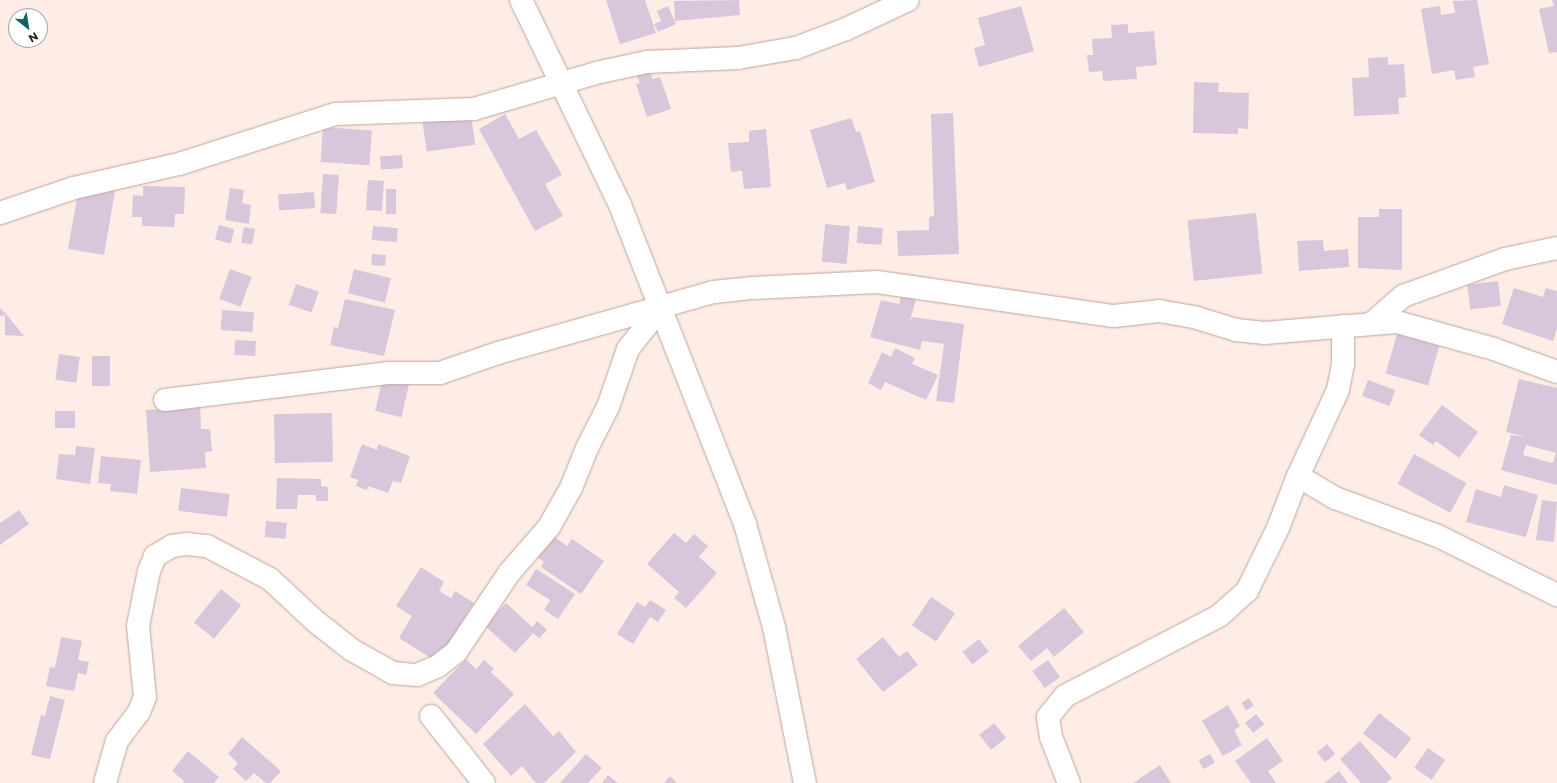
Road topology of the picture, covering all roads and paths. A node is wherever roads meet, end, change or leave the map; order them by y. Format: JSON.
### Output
{"nodes":[{"id":1,"x":521,"y":0,"type":"edge"},
{"id":2,"x":908,"y":0,"type":"edge"},
{"id":3,"x":562,"y":85,"type":"junction"},
{"id":4,"x":0,"y":213,"type":"edge"},
{"id":5,"x":1557,"y":248,"type":"edge"},
{"id":6,"x":661,"y":307,"type":"junction"},
{"id":7,"x":1371,"y":324,"type":"junction"},
{"id":8,"x":1343,"y":326,"type":"junction"},
{"id":9,"x":1557,"y":372,"type":"edge"},
{"id":10,"x":165,"y":400,"type":"dead end"},
{"id":11,"x":1298,"y":476,"type":"junction"},
{"id":12,"x":1557,"y":595,"type":"edge"},
{"id":13,"x":431,"y":716,"type":"dead end"},
{"id":14,"x":105,"y":783,"type":"edge"},
{"id":15,"x":484,"y":783,"type":"edge"},
{"id":16,"x":805,"y":783,"type":"edge"},
{"id":17,"x":1069,"y":783,"type":"edge"}],
"edges":[{"from":1,"to":3,"type":"street"},
{"from":2,"to":3,"type":"street"},
{"from":3,"to":4,"type":"street"},
{"from":3,"to":6,"type":"street"},
{"from":5,"to":7,"type":"street"},
{"from":6,"to":8,"type":"street"},
{"from":6,"to":10,"type":"street"},
{"from":6,"to":14,"type":"street"},
{"from":6,"to":16,"type":"street"},
{"from":7,"to":8,"type":"street"},
{"from":7,"to":9,"type":"street"},
{"from":8,"to":11,"type":"street"},
{"from":11,"to":12,"type":"street"},
{"from":11,"to":17,"type":"street"},
{"from":13,"to":15,"type":"street"}]}
